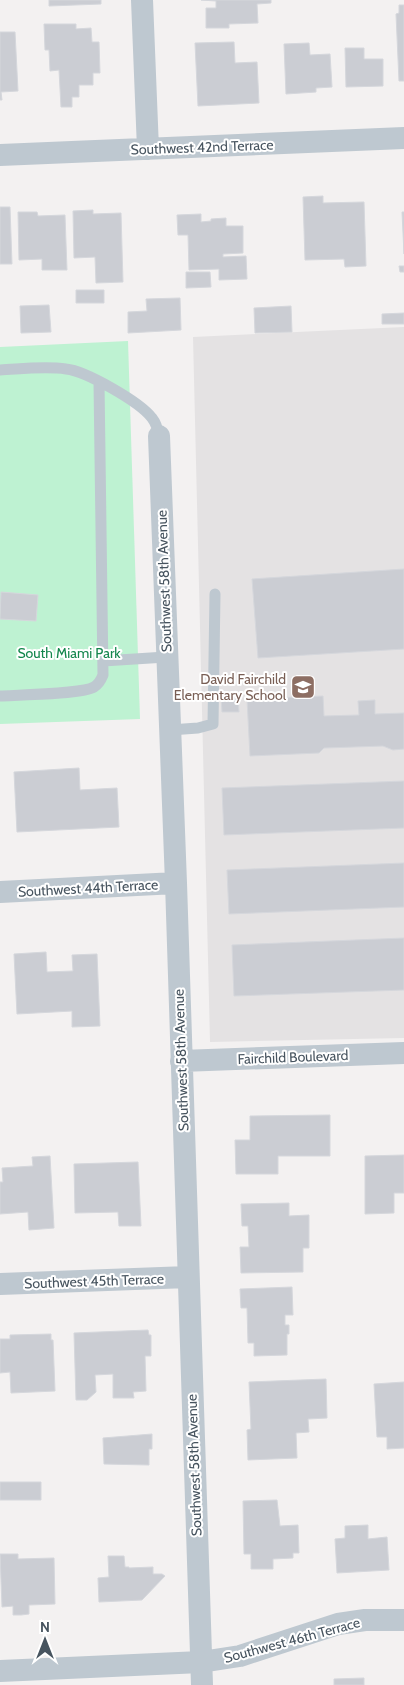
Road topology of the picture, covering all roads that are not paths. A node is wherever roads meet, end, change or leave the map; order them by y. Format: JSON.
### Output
{"nodes":[{"id":1,"x":142,"y":0,"type":"edge"},
{"id":2,"x":404,"y":138,"type":"edge"},
{"id":3,"x":148,"y":149,"type":"junction"},
{"id":4,"x":0,"y":155,"type":"edge"},
{"id":5,"x":0,"y":370,"type":"edge"},
{"id":6,"x":99,"y":382,"type":"junction"},
{"id":7,"x":159,"y":436,"type":"joint"},
{"id":8,"x":215,"y":594,"type":"dead end"},
{"id":9,"x":166,"y":657,"type":"junction"},
{"id":10,"x":102,"y":661,"type":"junction"},
{"id":11,"x":0,"y":696,"type":"edge"},
{"id":12,"x":170,"y":730,"type":"junction"},
{"id":13,"x":176,"y":884,"type":"junction"},
{"id":14,"x":0,"y":892,"type":"edge"},
{"id":15,"x":404,"y":1053,"type":"edge"},
{"id":16,"x":181,"y":1061,"type":"junction"},
{"id":17,"x":188,"y":1277,"type":"junction"},
{"id":18,"x":0,"y":1284,"type":"edge"},
{"id":19,"x":404,"y":1620,"type":"edge"},
{"id":20,"x":201,"y":1662,"type":"junction"},
{"id":21,"x":0,"y":1671,"type":"edge"},
{"id":22,"x":202,"y":1685,"type":"edge"}],
"edges":[{"from":1,"to":3,"type":"street"},
{"from":2,"to":3,"type":"street","name":"Southwest 42nd Terrace"},
{"from":3,"to":4,"type":"street","name":"Southwest 42nd Terrace"},
{"from":5,"to":6,"type":"lane"},
{"from":6,"to":7,"type":"lane"},
{"from":6,"to":10,"type":"lane"},
{"from":7,"to":9,"type":"street","name":"Southwest 58th Avenue"},
{"from":8,"to":12,"type":"lane"},
{"from":9,"to":10,"type":"lane"},
{"from":9,"to":12,"type":"street","name":"Southwest 58th Avenue"},
{"from":10,"to":11,"type":"lane"},
{"from":12,"to":13,"type":"street","name":"Southwest 58th Avenue"},
{"from":13,"to":14,"type":"street","name":"Southwest 44th Terrace"},
{"from":13,"to":16,"type":"street","name":"Southwest 58th Avenue"},
{"from":15,"to":16,"type":"street","name":"Fairchild Boulevard"},
{"from":16,"to":17,"type":"street","name":"Southwest 58th Avenue"},
{"from":17,"to":18,"type":"street","name":"Southwest 45th Terrace"},
{"from":17,"to":20,"type":"street","name":"Southwest 58th Avenue"},
{"from":19,"to":20,"type":"street","name":"Southwest 46th Terrace"},
{"from":20,"to":21,"type":"street","name":"Southwest 46th Terrace"},
{"from":20,"to":22,"type":"street","name":"Southwest 58th Avenue"}]}
